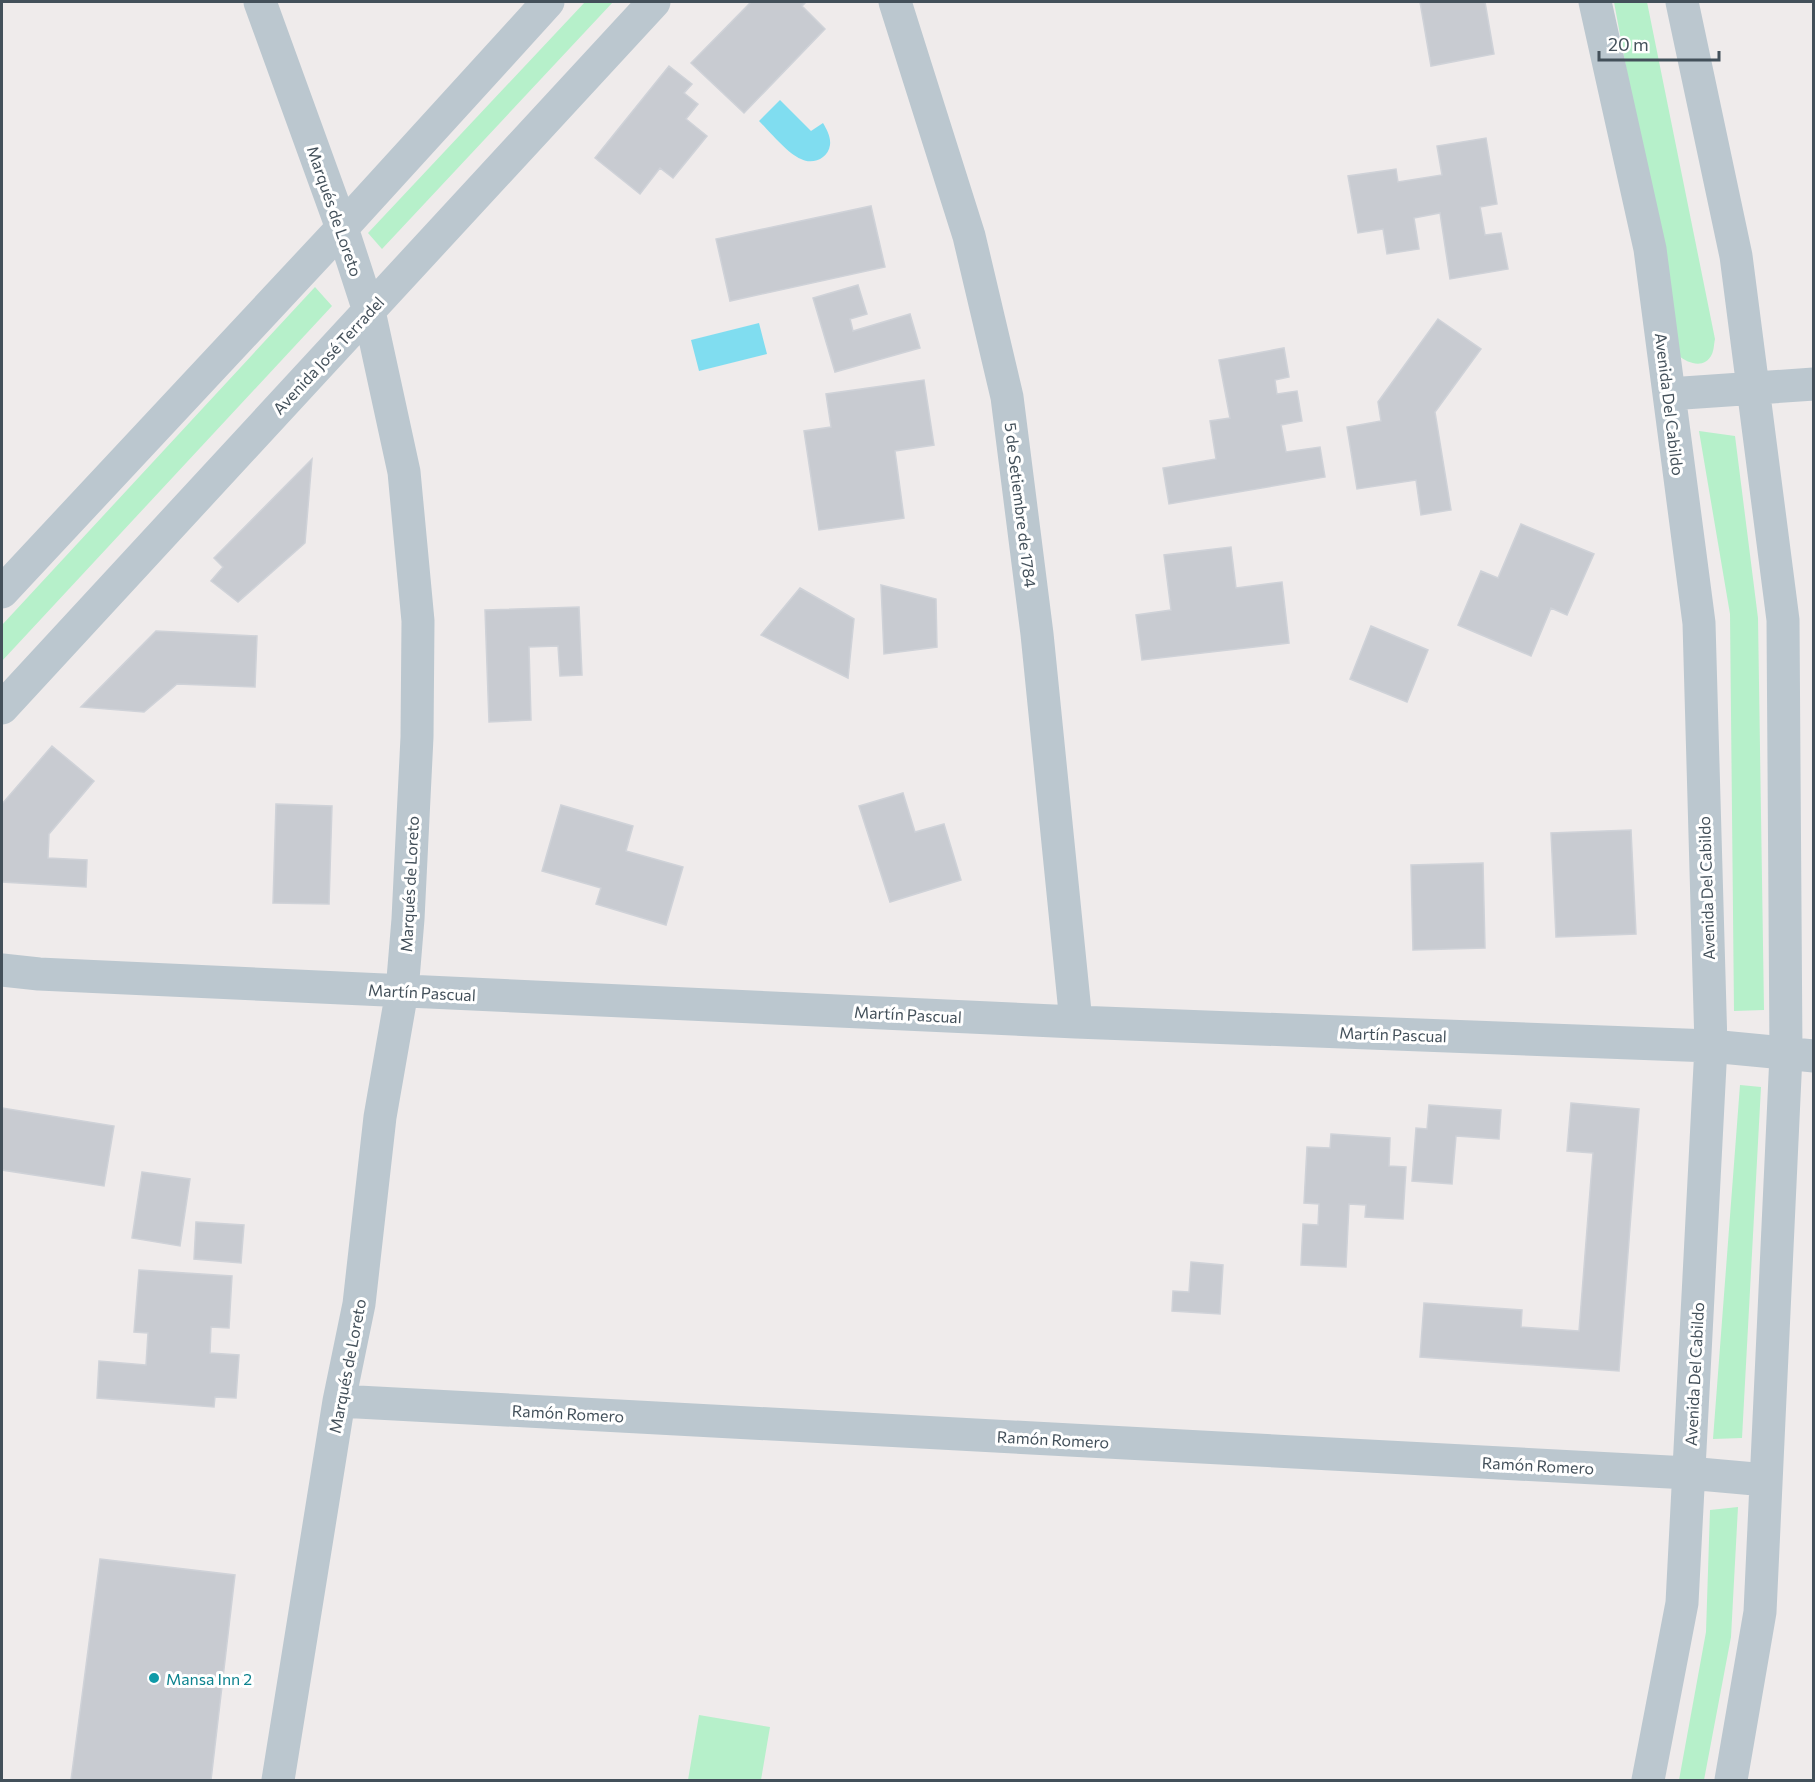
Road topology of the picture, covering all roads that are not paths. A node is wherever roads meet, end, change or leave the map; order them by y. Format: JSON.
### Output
{"nodes":[{"id":1,"x":260,"y":2,"type":"edge"},
{"id":2,"x":548,"y":2,"type":"edge"},
{"id":3,"x":654,"y":2,"type":"edge"},
{"id":4,"x":895,"y":2,"type":"edge"},
{"id":5,"x":1595,"y":2,"type":"edge"},
{"id":6,"x":1682,"y":2,"type":"edge"},
{"id":7,"x":342,"y":228,"type":"junction"},
{"id":8,"x":369,"y":311,"type":"junction"},
{"id":9,"x":1814,"y":384,"type":"edge"},
{"id":10,"x":1753,"y":387,"type":"junction"},
{"id":11,"x":1669,"y":394,"type":"junction"},
{"id":12,"x":2,"y":592,"type":"edge"},
{"id":13,"x":2,"y":708,"type":"edge"},
{"id":14,"x":2,"y":970,"type":"edge"},
{"id":15,"x":402,"y":991,"type":"junction"},
{"id":16,"x":1076,"y":1022,"type":"junction"},
{"id":17,"x":1711,"y":1046,"type":"junction"},
{"id":18,"x":1800,"y":1056,"type":"edge"},
{"id":19,"x":339,"y":1401,"type":"junction"},
{"id":20,"x":1688,"y":1473,"type":"junction"},
{"id":21,"x":1766,"y":1480,"type":"junction"},
{"id":22,"x":278,"y":1780,"type":"edge"},
{"id":23,"x":1648,"y":1780,"type":"edge"},
{"id":24,"x":1731,"y":1780,"type":"edge"}],
"edges":[{"from":1,"to":7,"type":"street","name":"Marqués de Loreto"},
{"from":2,"to":7,"type":"street"},
{"from":3,"to":8,"type":"street","name":"Avenida José Terradel"},
{"from":4,"to":16,"type":"street","name":"5 de Setiembre de 1784"},
{"from":5,"to":11,"type":"street","name":"Avenida Del Cabildo"},
{"from":6,"to":10,"type":"street"},
{"from":7,"to":8,"type":"street","name":"Marqués de Loreto"},
{"from":7,"to":12,"type":"street"},
{"from":8,"to":13,"type":"street","name":"Avenida José Terradel"},
{"from":8,"to":15,"type":"street","name":"Marqués de Loreto"},
{"from":9,"to":10,"type":"street"},
{"from":10,"to":11,"type":"street"},
{"from":10,"to":18,"type":"street"},
{"from":11,"to":17,"type":"street","name":"Avenida Del Cabildo"},
{"from":14,"to":15,"type":"street","name":"Martín Pascual"},
{"from":15,"to":16,"type":"street","name":"Martín Pascual"},
{"from":15,"to":19,"type":"street","name":"Marqués de Loreto"},
{"from":16,"to":17,"type":"street","name":"Martín Pascual"},
{"from":17,"to":18,"type":"street","name":"Martín Pascual"},
{"from":17,"to":20,"type":"street","name":"Avenida Del Cabildo"},
{"from":18,"to":21,"type":"street"},
{"from":19,"to":20,"type":"street","name":"Ramón Romero"},
{"from":19,"to":22,"type":"street","name":"Marqués de Loreto"},
{"from":20,"to":21,"type":"street","name":"Ramón Romero"},
{"from":20,"to":23,"type":"street","name":"Avenida Del Cabildo"},
{"from":21,"to":24,"type":"street"}]}
